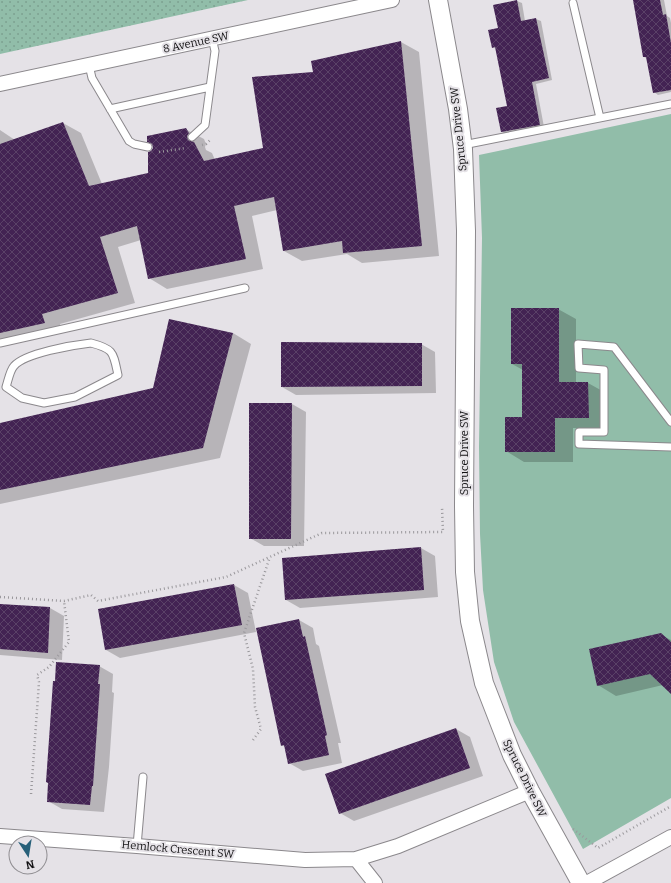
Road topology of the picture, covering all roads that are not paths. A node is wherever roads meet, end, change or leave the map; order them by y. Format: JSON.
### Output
{"nodes":[{"id":1,"x":392,"y":0,"type":"edge"},
{"id":2,"x":438,"y":0,"type":"edge"},
{"id":3,"x":573,"y":3,"type":"dead end"},
{"id":4,"x":212,"y":38,"type":"junction"},
{"id":5,"x":90,"y":65,"type":"junction"},
{"id":6,"x":0,"y":84,"type":"edge"},
{"id":7,"x":210,"y":87,"type":"junction"},
{"id":8,"x":671,"y":104,"type":"edge"},
{"id":9,"x":110,"y":108,"type":"junction"},
{"id":10,"x":600,"y":118,"type":"junction"},
{"id":11,"x":192,"y":137,"type":"dead end"},
{"id":12,"x":462,"y":146,"type":"junction"},
{"id":13,"x":150,"y":150,"type":"road end"},
{"id":14,"x":245,"y":288,"type":"dead end"},
{"id":15,"x":0,"y":343,"type":"edge"},
{"id":16,"x":3,"y":387,"type":"edge"},
{"id":17,"x":671,"y":422,"type":"edge"},
{"id":18,"x":671,"y":447,"type":"edge"},
{"id":19,"x":143,"y":777,"type":"dead end"},
{"id":20,"x":530,"y":791,"type":"junction"},
{"id":21,"x":0,"y":836,"type":"edge"},
{"id":22,"x":671,"y":837,"type":"edge"},
{"id":23,"x":137,"y":846,"type":"junction"},
{"id":24,"x":356,"y":859,"type":"junction"},
{"id":25,"x":375,"y":883,"type":"edge"},
{"id":26,"x":580,"y":883,"type":"edge"},
{"id":27,"x":587,"y":883,"type":"edge"}],
"edges":[{"from":1,"to":4,"type":"street","name":"8 Avenue SW"},
{"from":2,"to":12,"type":"street","name":"Spruce Drive SW"},
{"from":3,"to":10,"type":"lane"},
{"from":4,"to":5,"type":"street","name":"8 Avenue SW"},
{"from":4,"to":7,"type":"lane"},
{"from":5,"to":6,"type":"street","name":"8 Avenue SW"},
{"from":5,"to":9,"type":"lane"},
{"from":7,"to":9,"type":"lane"},
{"from":7,"to":11,"type":"lane"},
{"from":8,"to":10,"type":"lane"},
{"from":9,"to":13,"type":"lane"},
{"from":10,"to":12,"type":"lane"},
{"from":12,"to":20,"type":"street","name":"Spruce Drive SW"},
{"from":14,"to":15,"type":"lane"},
{"from":16,"to":16,"type":"lane"},
{"from":17,"to":18,"type":"lane"},
{"from":19,"to":23,"type":"lane"},
{"from":20,"to":24,"type":"street","name":"Hemlock Crescent SW"},
{"from":20,"to":26,"type":"street","name":"Spruce Drive SW"},
{"from":21,"to":23,"type":"street","name":"Hemlock Crescent SW"},
{"from":22,"to":27,"type":"street"},
{"from":23,"to":24,"type":"street","name":"Hemlock Crescent SW"},
{"from":24,"to":25,"type":"street"}]}
